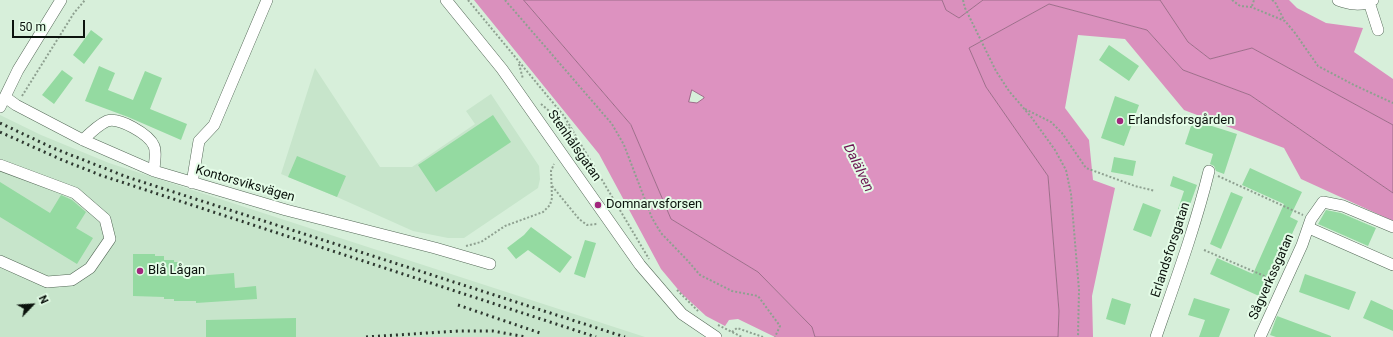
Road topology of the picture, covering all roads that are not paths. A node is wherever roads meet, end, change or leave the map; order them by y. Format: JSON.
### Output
{"nodes":[{"id":1,"x":61,"y":0,"type":"edge"},
{"id":2,"x":267,"y":0,"type":"edge"},
{"id":3,"x":446,"y":0,"type":"edge"},
{"id":4,"x":1338,"y":0,"type":"edge"},
{"id":5,"x":1371,"y":1,"type":"edge"},
{"id":6,"x":1378,"y":30,"type":"dead end"},
{"id":7,"x":2,"y":102,"type":"edge"},
{"id":8,"x":83,"y":140,"type":"junction"},
{"id":9,"x":0,"y":165,"type":"edge"},
{"id":10,"x":154,"y":171,"type":"junction"},
{"id":11,"x":1209,"y":171,"type":"road end"},
{"id":12,"x":192,"y":183,"type":"junction"},
{"id":13,"x":1310,"y":224,"type":"junction"},
{"id":14,"x":1393,"y":227,"type":"edge"},
{"id":15,"x":0,"y":261,"type":"edge"},
{"id":16,"x":490,"y":264,"type":"dead end"},
{"id":17,"x":1393,"y":265,"type":"edge"},
{"id":18,"x":716,"y":337,"type":"edge"},
{"id":19,"x":1156,"y":337,"type":"edge"},
{"id":20,"x":1260,"y":337,"type":"edge"}],
"edges":[{"from":1,"to":7,"type":"street","name":"Kontorsviksvägen"},
{"from":2,"to":12,"type":"street"},
{"from":3,"to":18,"type":"street","name":"Stenhålsgatan"},
{"from":4,"to":5,"type":"street"},
{"from":5,"to":6,"type":"street"},
{"from":7,"to":8,"type":"street","name":"Kontorsviksvägen"},
{"from":8,"to":10,"type":"street","name":"Kontorsviksvägen"},
{"from":8,"to":10,"type":"street"},
{"from":9,"to":15,"type":"street"},
{"from":10,"to":12,"type":"street","name":"Kontorsviksvägen"},
{"from":11,"to":19,"type":"street","name":"Erlandsforsgatan"},
{"from":12,"to":16,"type":"street","name":"Kontorsviksvägen"},
{"from":13,"to":14,"type":"street","name":"Sågverkssgatan"},
{"from":13,"to":17,"type":"street"},
{"from":13,"to":20,"type":"street","name":"Sågverkssgatan"}]}
